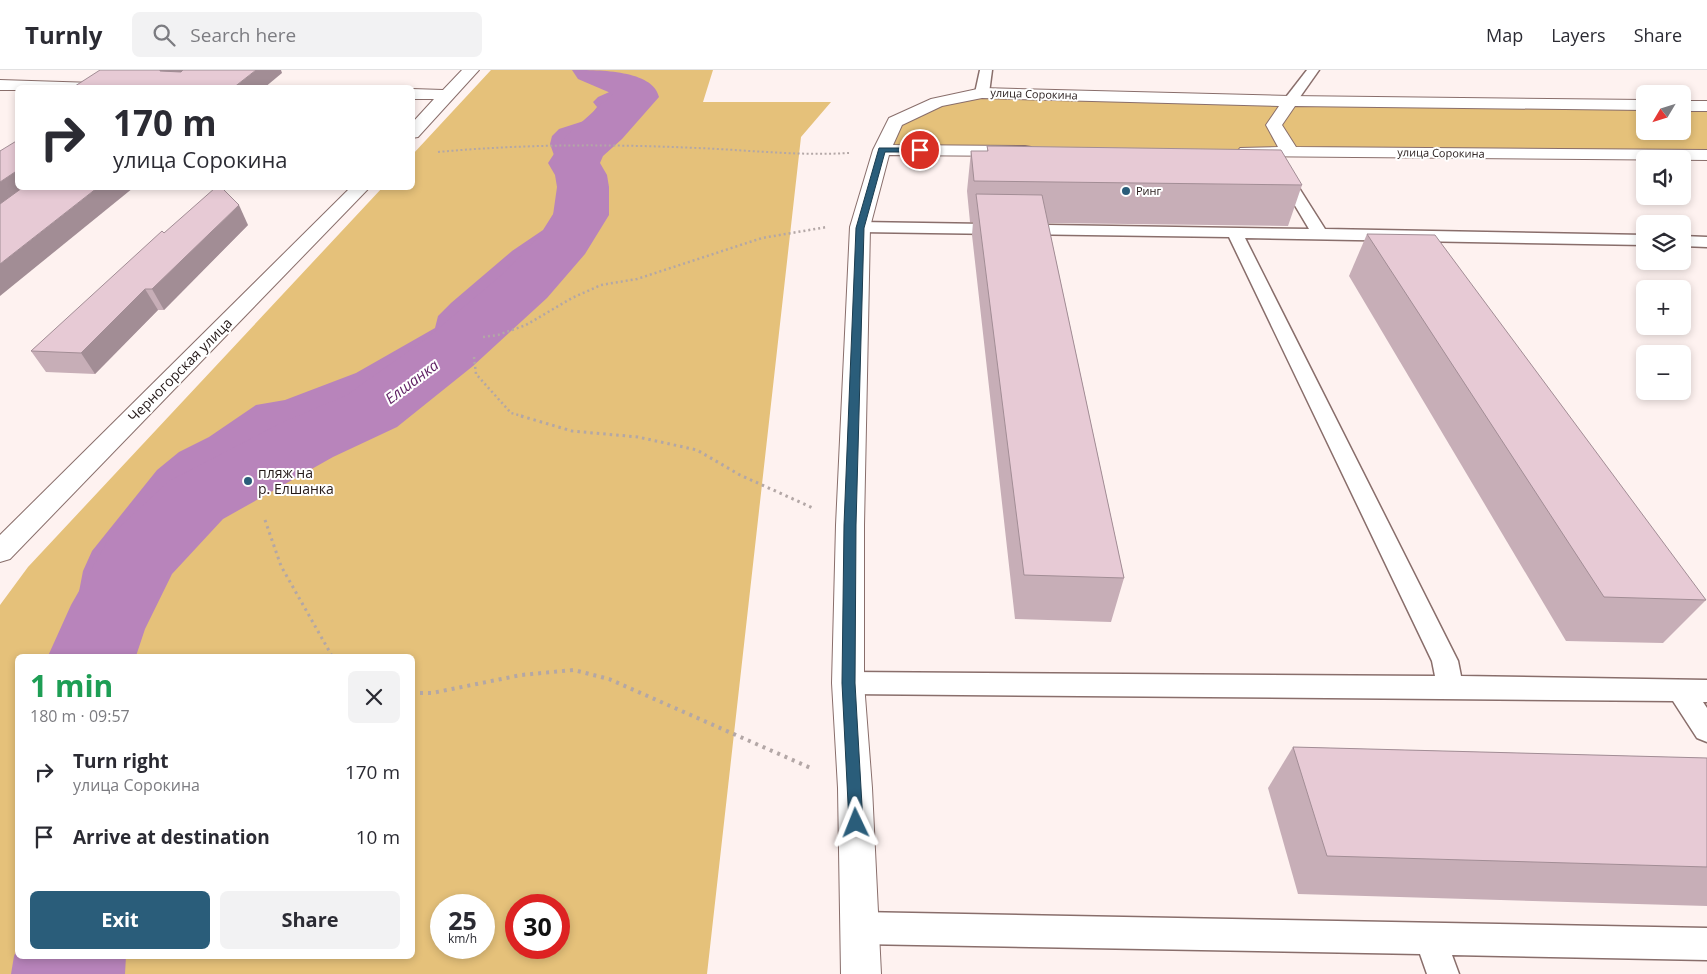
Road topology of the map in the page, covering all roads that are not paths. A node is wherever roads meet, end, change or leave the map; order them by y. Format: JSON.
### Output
{"nodes":[{"id":1,"x":471,"y":70,"type":"edge"},
{"id":2,"x":986,"y":70,"type":"edge"},
{"id":3,"x":1314,"y":70,"type":"edge"},
{"id":4,"x":0,"y":85,"type":"edge"},
{"id":5,"x":15,"y":85,"type":"edge"},
{"id":6,"x":982,"y":92,"type":"junction"},
{"id":7,"x":415,"y":94,"type":"edge"},
{"id":8,"x":448,"y":95,"type":"junction"},
{"id":9,"x":1290,"y":101,"type":"junction"},
{"id":10,"x":1636,"y":106,"type":"edge"},
{"id":11,"x":1691,"y":106,"type":"edge"},
{"id":12,"x":1707,"y":106,"type":"edge"},
{"id":13,"x":415,"y":130,"type":"edge"},
{"id":14,"x":882,"y":150,"type":"junction"},
{"id":15,"x":1041,"y":151,"type":"edge"},
{"id":16,"x":1230,"y":152,"type":"edge"},
{"id":17,"x":1270,"y":152,"type":"junction"},
{"id":18,"x":1290,"y":152,"type":"junction"},
{"id":19,"x":1707,"y":156,"type":"edge"},
{"id":20,"x":358,"y":190,"type":"edge"},
{"id":21,"x":860,"y":228,"type":"junction"},
{"id":22,"x":1235,"y":233,"type":"junction"},
{"id":23,"x":1320,"y":234,"type":"junction"},
{"id":24,"x":1636,"y":240,"type":"edge"},
{"id":25,"x":1691,"y":241,"type":"edge"},
{"id":26,"x":1707,"y":242,"type":"edge"},
{"id":27,"x":0,"y":552,"type":"edge"},
{"id":28,"x":848,"y":683,"type":"junction"},
{"id":29,"x":1450,"y":687,"type":"junction"},
{"id":30,"x":1680,"y":690,"type":"junction"},
{"id":31,"x":1707,"y":691,"type":"edge"},
{"id":32,"x":1707,"y":730,"type":"edge"},
{"id":33,"x":859,"y":928,"type":"junction"},
{"id":34,"x":1430,"y":940,"type":"junction"},
{"id":35,"x":1707,"y":944,"type":"edge"},
{"id":36,"x":861,"y":974,"type":"edge"},
{"id":37,"x":1443,"y":974,"type":"edge"}],
"edges":[{"from":1,"to":8,"type":"street"},
{"from":2,"to":6,"type":"lane"},
{"from":3,"to":9,"type":"lane"},
{"from":4,"to":5,"type":"street"},
{"from":6,"to":9,"type":"street","name":"улица Сорокина"},
{"from":6,"to":14,"type":"street","name":"улица Сорокина"},
{"from":7,"to":8,"type":"street"},
{"from":8,"to":13,"type":"street"},
{"from":9,"to":10,"type":"street","name":"улица Сорокина"},
{"from":9,"to":18,"type":"street"},
{"from":11,"to":12,"type":"street"},
{"from":14,"to":15,"type":"street"},
{"from":14,"to":21,"type":"street","name":"улица Сорокина"},
{"from":16,"to":17,"type":"street","name":"улица Сорокина"},
{"from":17,"to":18,"type":"street","name":"улица Сорокина"},
{"from":17,"to":23,"type":"lane"},
{"from":18,"to":19,"type":"street","name":"улица Сорокина"},
{"from":20,"to":27,"type":"street","name":"Черногорская улица"},
{"from":21,"to":22,"type":"lane"},
{"from":21,"to":28,"type":"street","name":"улица Сорокина"},
{"from":22,"to":23,"type":"lane"},
{"from":22,"to":29,"type":"lane"},
{"from":23,"to":24,"type":"lane"},
{"from":25,"to":26,"type":"lane"},
{"from":28,"to":29,"type":"lane"},
{"from":28,"to":33,"type":"street","name":"улица Сорокина"},
{"from":29,"to":30,"type":"lane"},
{"from":30,"to":31,"type":"lane"},
{"from":30,"to":32,"type":"lane"},
{"from":33,"to":34,"type":"lane"},
{"from":33,"to":36,"type":"street","name":"улица Сорокина"},
{"from":34,"to":35,"type":"lane"},
{"from":34,"to":37,"type":"lane"}]}
